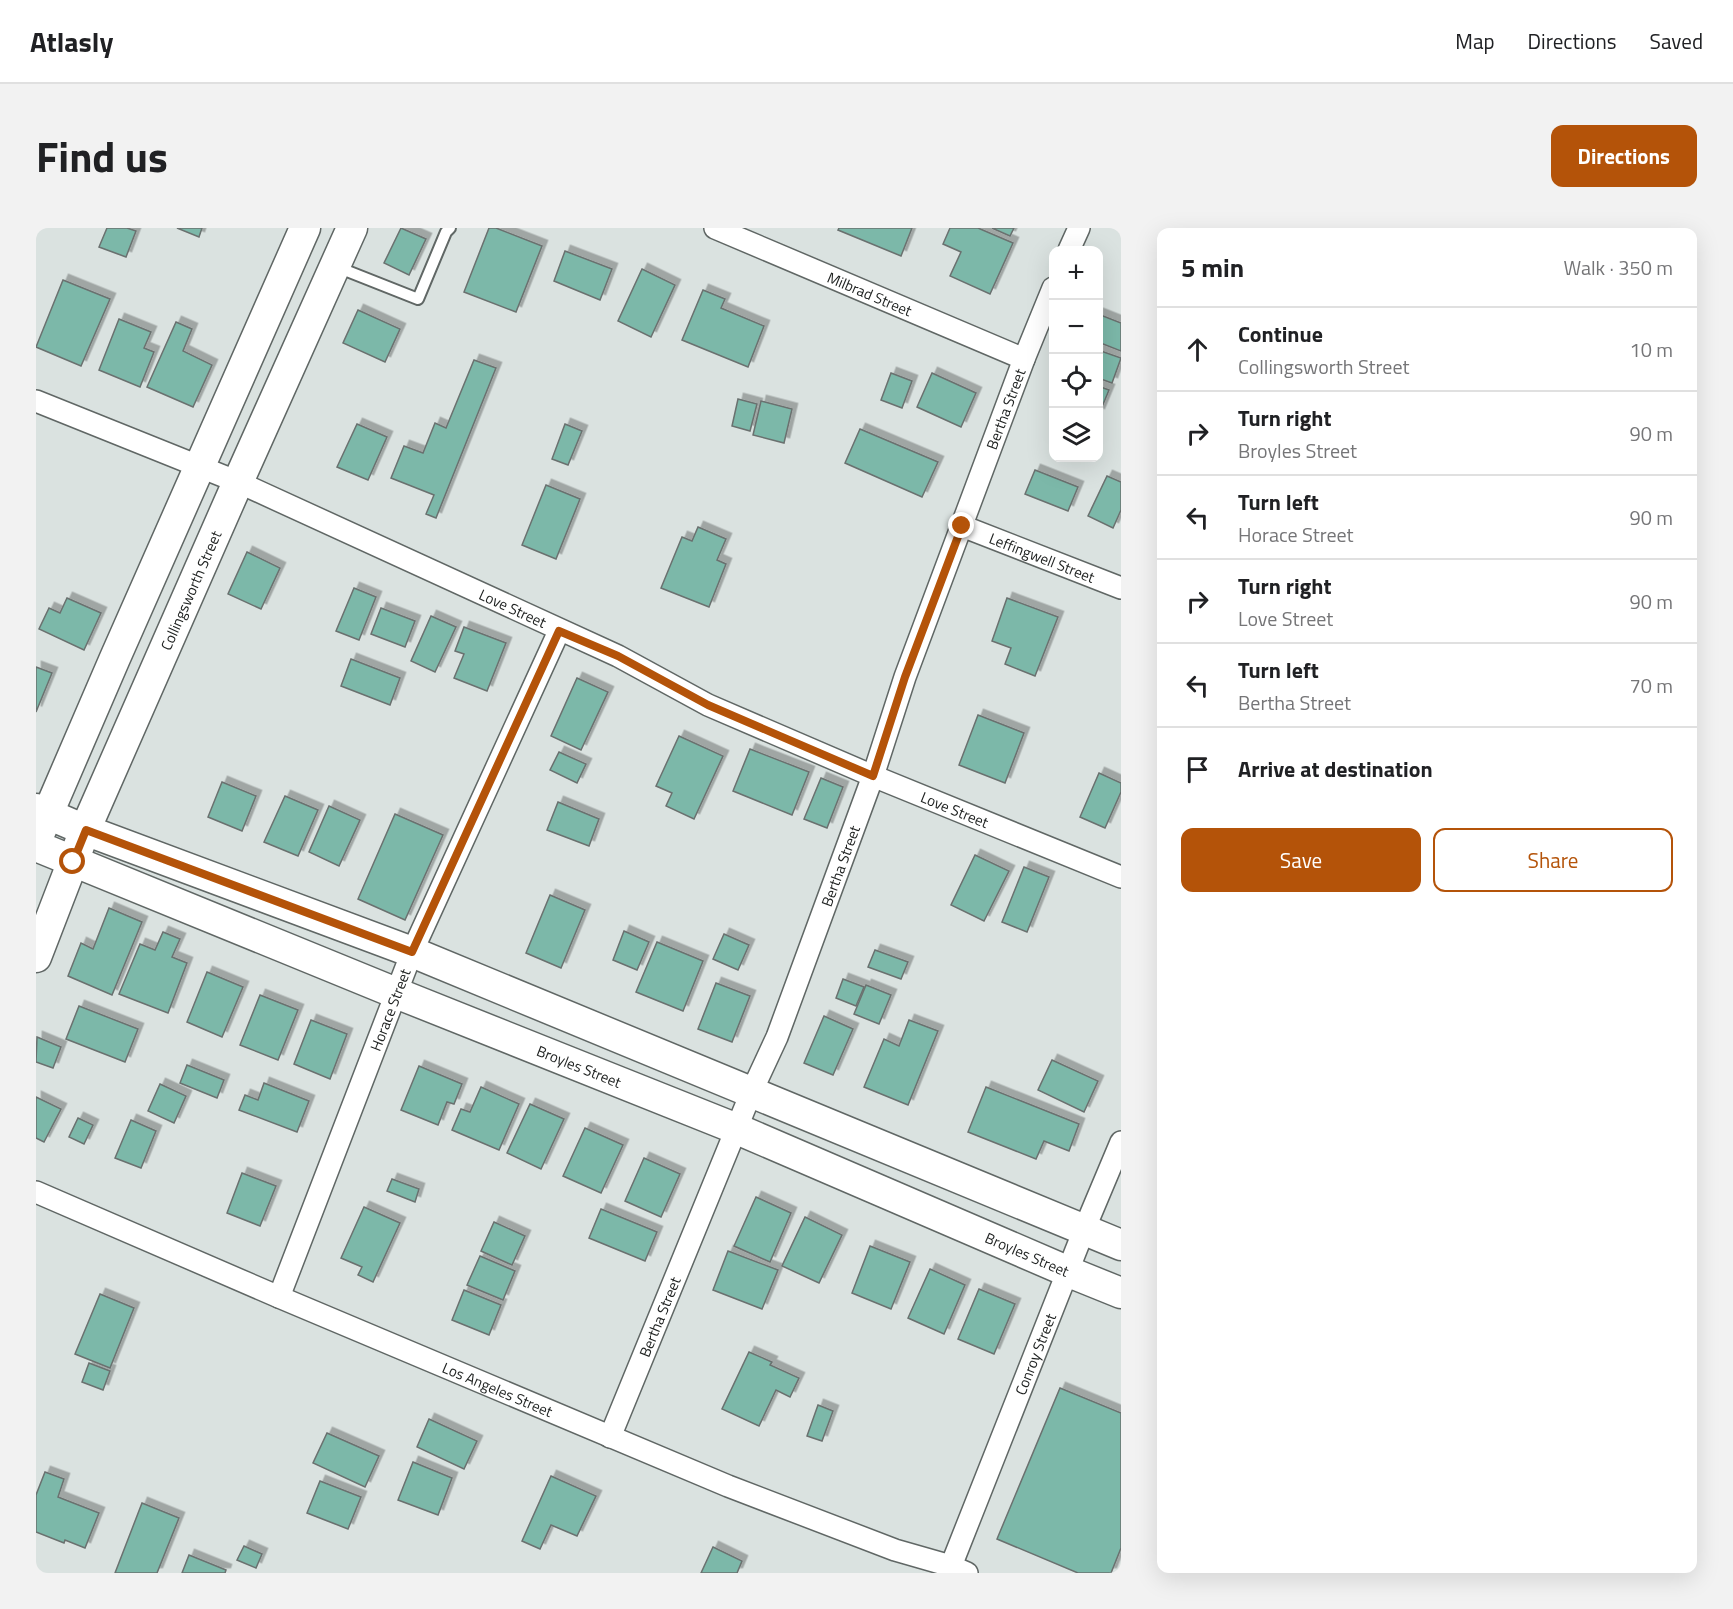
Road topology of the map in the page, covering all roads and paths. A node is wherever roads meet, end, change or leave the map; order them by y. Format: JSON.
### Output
{"nodes":[{"id":1,"x":305,"y":228,"type":"edge"},
{"id":2,"x":352,"y":228,"type":"edge"},
{"id":3,"x":450,"y":228,"type":"edge"},
{"id":4,"x":715,"y":228,"type":"edge"},
{"id":5,"x":1079,"y":228,"type":"edge"},
{"id":6,"x":1071,"y":246,"type":"edge"},
{"id":7,"x":335,"y":266,"type":"junction"},
{"id":8,"x":1049,"y":298,"type":"edge"},
{"id":9,"x":1024,"y":359,"type":"junction"},
{"id":10,"x":36,"y":401,"type":"edge"},
{"id":11,"x":200,"y":466,"type":"junction"},
{"id":12,"x":238,"y":482,"type":"junction"},
{"id":13,"x":962,"y":526,"type":"junction"},
{"id":14,"x":1121,"y":588,"type":"edge"},
{"id":15,"x":559,"y":631,"type":"junction"},
{"id":16,"x":873,"y":776,"type":"junction"},
{"id":17,"x":42,"y":811,"type":"edge"},
{"id":18,"x":86,"y":830,"type":"junction"},
{"id":19,"x":36,"y":844,"type":"edge"},
{"id":20,"x":73,"y":862,"type":"junction"},
{"id":21,"x":1121,"y":877,"type":"edge"},
{"id":22,"x":412,"y":952,"type":"junction"},
{"id":23,"x":36,"y":957,"type":"edge"},
{"id":24,"x":396,"y":993,"type":"junction"},
{"id":25,"x":751,"y":1093,"type":"junction"},
{"id":26,"x":737,"y":1128,"type":"junction"},
{"id":27,"x":1121,"y":1142,"type":"edge"},
{"id":28,"x":36,"y":1191,"type":"edge"},
{"id":29,"x":1084,"y":1230,"type":"junction"},
{"id":30,"x":1121,"y":1245,"type":"edge"},
{"id":31,"x":1069,"y":1272,"type":"junction"},
{"id":32,"x":1121,"y":1293,"type":"edge"},
{"id":33,"x":279,"y":1297,"type":"junction"},
{"id":34,"x":610,"y":1437,"type":"junction"},
{"id":35,"x":959,"y":1570,"type":"edge"}],
"edges":[{"from":1,"to":11,"type":"main road"},
{"from":2,"to":7,"type":"main road","name":"Collingsworth Street"},
{"from":3,"to":7,"type":"lane"},
{"from":4,"to":9,"type":"street","name":"Milbrad Street"},
{"from":5,"to":6,"type":"street"},
{"from":7,"to":12,"type":"main road","name":"Collingsworth Street"},
{"from":8,"to":9,"type":"street","name":"Bertha Street"},
{"from":9,"to":13,"type":"street","name":"Bertha Street"},
{"from":10,"to":11,"type":"street","name":"Love Street"},
{"from":11,"to":12,"type":"street","name":"Love Street"},
{"from":11,"to":17,"type":"main road"},
{"from":12,"to":15,"type":"street","name":"Love Street"},
{"from":12,"to":18,"type":"main road","name":"Collingsworth Street"},
{"from":13,"to":14,"type":"street","name":"Leffingwell Street"},
{"from":13,"to":16,"type":"street","name":"Bertha Street"},
{"from":15,"to":16,"type":"street","name":"Love Street"},
{"from":15,"to":22,"type":"street","name":"Horace Street"},
{"from":16,"to":21,"type":"street","name":"Love Street"},
{"from":16,"to":25,"type":"street","name":"Bertha Street"},
{"from":17,"to":18,"type":"main road"},
{"from":17,"to":19,"type":"main road"},
{"from":18,"to":20,"type":"main road","name":"Collingsworth Street"},
{"from":18,"to":22,"type":"main road"},
{"from":19,"to":20,"type":"main road","name":"Broyles Street"},
{"from":20,"to":23,"type":"main road","name":"Collingsworth Street"},
{"from":20,"to":24,"type":"main road","name":"Broyles Street"},
{"from":22,"to":24,"type":"street","name":"Horace Street"},
{"from":22,"to":25,"type":"main road"},
{"from":24,"to":26,"type":"main road","name":"Broyles Street"},
{"from":24,"to":33,"type":"street","name":"Horace Street"},
{"from":25,"to":26,"type":"street","name":"Bertha Street"},
{"from":25,"to":29,"type":"main road"},
{"from":26,"to":31,"type":"main road","name":"Broyles Street"},
{"from":26,"to":34,"type":"street","name":"Bertha Street"},
{"from":27,"to":29,"type":"street","name":"Conroy Street"},
{"from":28,"to":33,"type":"street","name":"Los Angeles Street"},
{"from":29,"to":30,"type":"main road"},
{"from":29,"to":31,"type":"street","name":"Conroy Street"},
{"from":31,"to":32,"type":"main road","name":"Broyles Street"},
{"from":31,"to":35,"type":"street","name":"Conroy Street"},
{"from":33,"to":34,"type":"street","name":"Los Angeles Street"},
{"from":34,"to":35,"type":"street","name":"Los Angeles Street"}]}
